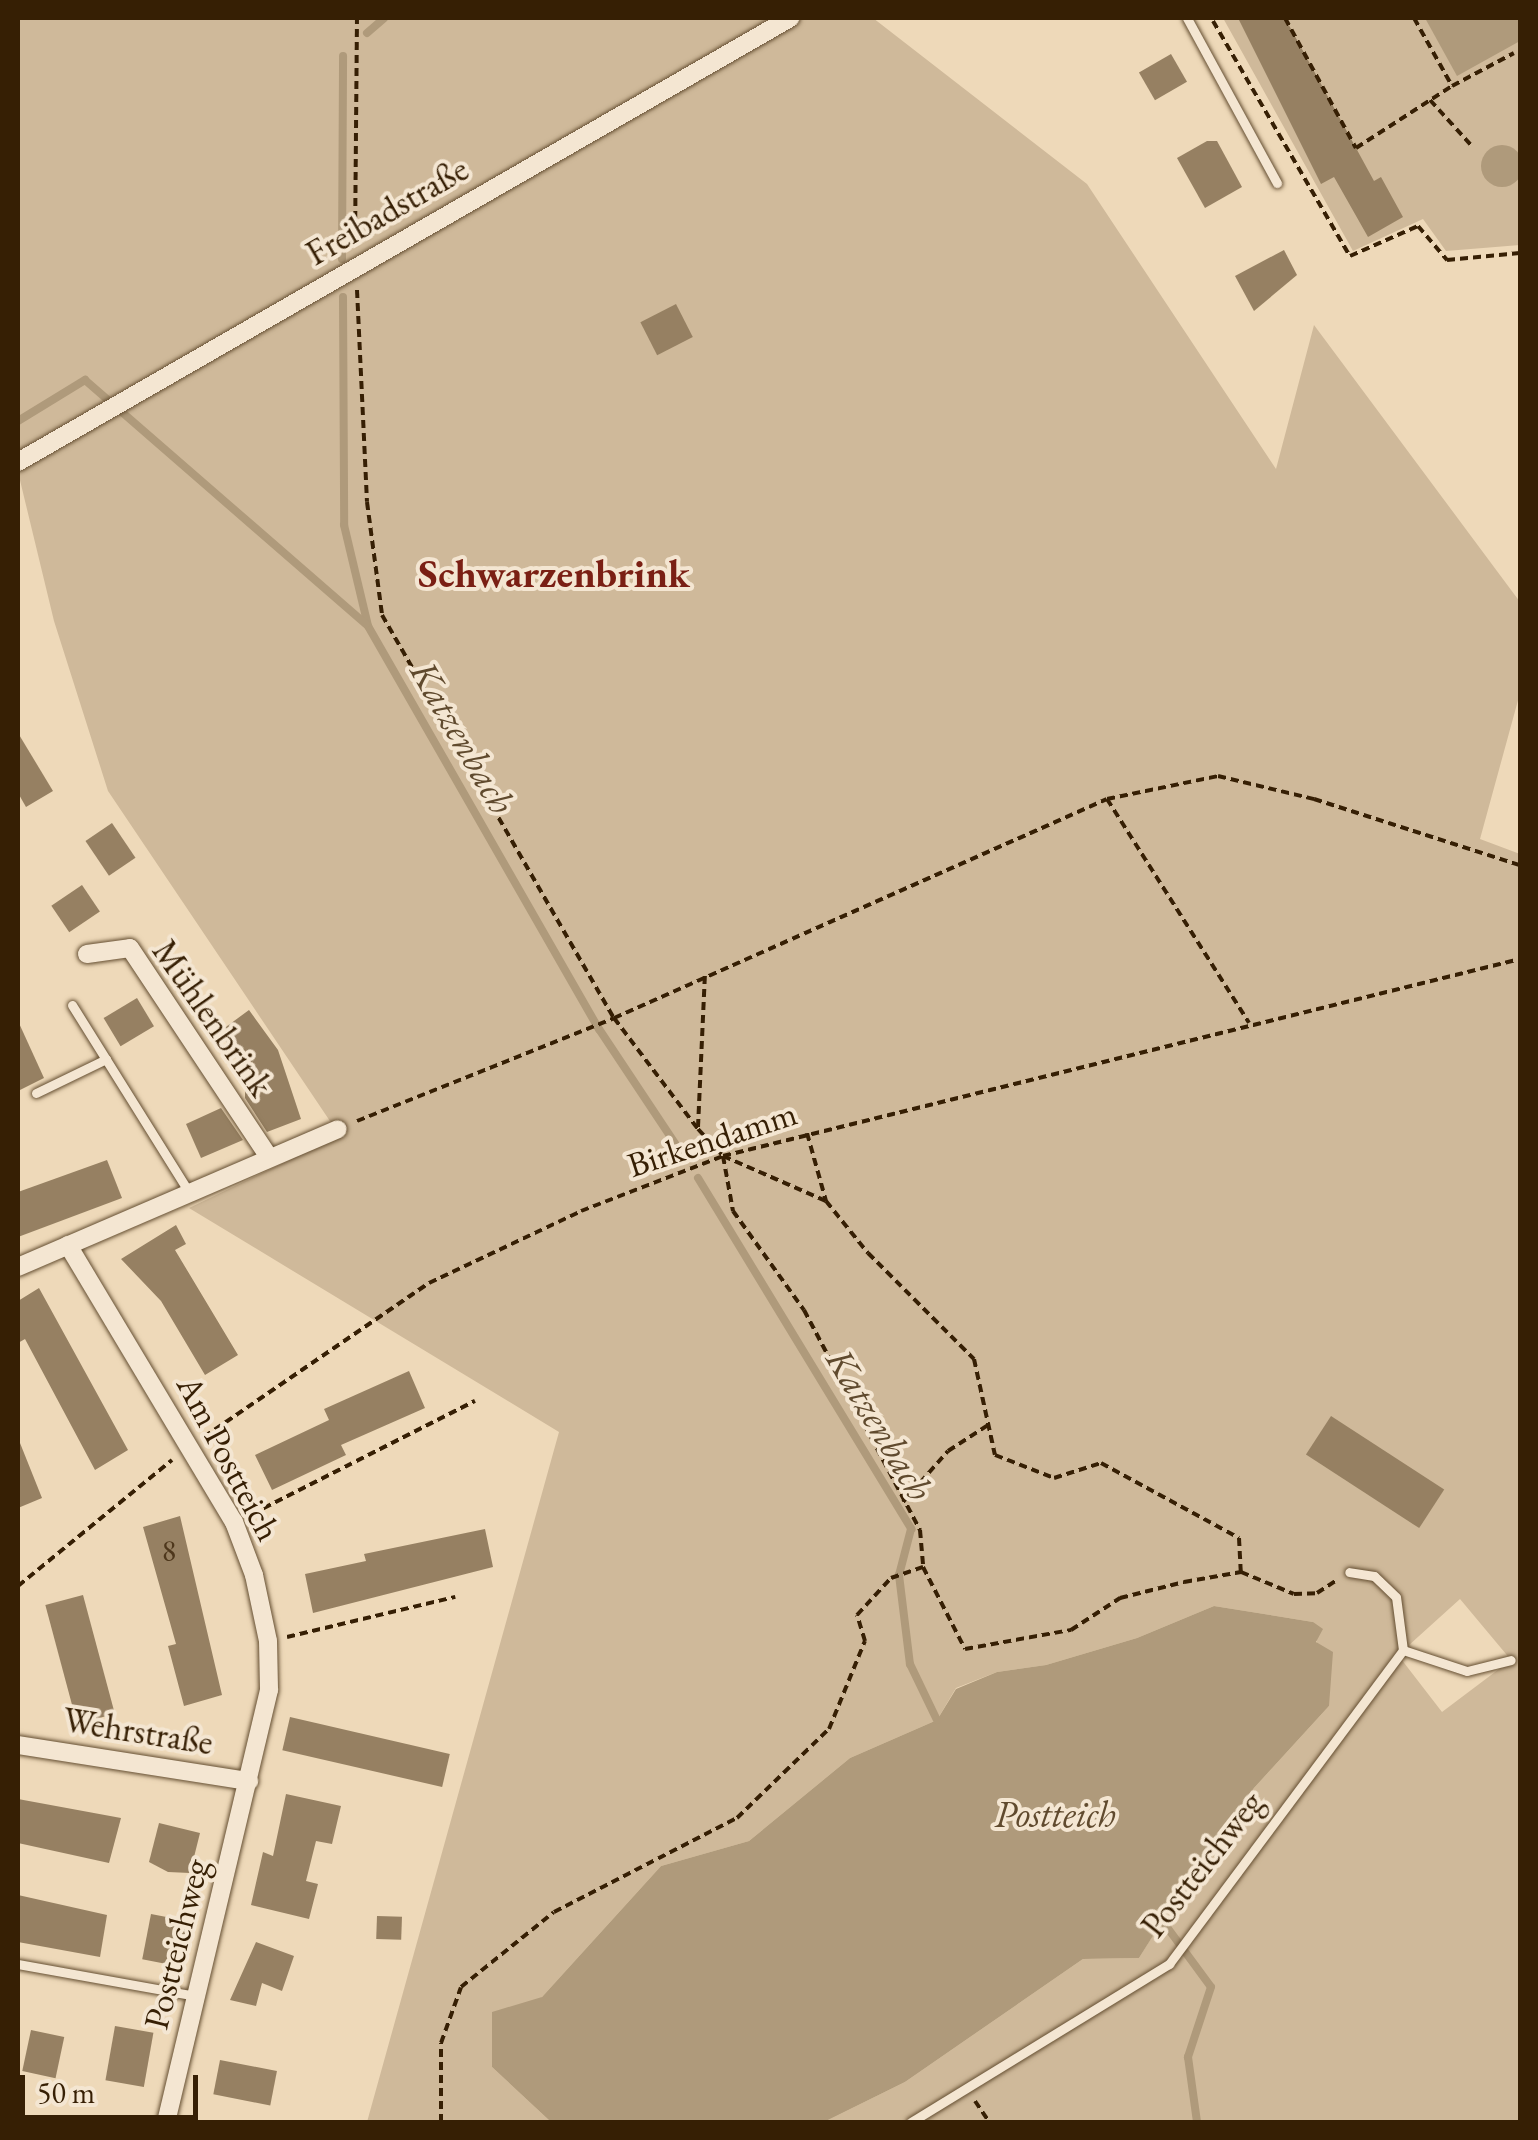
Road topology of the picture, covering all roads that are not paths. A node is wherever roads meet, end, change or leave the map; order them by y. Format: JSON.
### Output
{"nodes":[{"id":1,"x":790,"y":18,"type":"edge"},
{"id":2,"x":1187,"y":18,"type":"edge"},
{"id":3,"x":1277,"y":183,"type":"dead end"},
{"id":4,"x":18,"y":462,"type":"edge"},
{"id":5,"x":87,"y":954,"type":"dead end"},
{"id":6,"x":72,"y":1005,"type":"dead end"},
{"id":7,"x":106,"y":1060,"type":"junction"},
{"id":8,"x":36,"y":1093,"type":"dead end"},
{"id":9,"x":338,"y":1130,"type":"road end"},
{"id":10,"x":270,"y":1156,"type":"junction"},
{"id":11,"x":189,"y":1192,"type":"junction"},
{"id":12,"x":68,"y":1245,"type":"junction"},
{"id":13,"x":18,"y":1266,"type":"edge"},
{"id":14,"x":1350,"y":1572,"type":"road end"},
{"id":15,"x":1404,"y":1650,"type":"junction"},
{"id":16,"x":1511,"y":1660,"type":"dead end"},
{"id":17,"x":18,"y":1745,"type":"edge"},
{"id":18,"x":249,"y":1781,"type":"junction"},
{"id":19,"x":18,"y":1964,"type":"edge"},
{"id":20,"x":198,"y":1996,"type":"junction"},
{"id":21,"x":166,"y":2122,"type":"edge"},
{"id":22,"x":911,"y":2122,"type":"edge"}],
"edges":[{"from":1,"to":4,"type":"street","name":"Freibadstraße"},
{"from":2,"to":3,"type":"lane"},
{"from":5,"to":10,"type":"street","name":"Mühlenbrink"},
{"from":6,"to":7,"type":"lane"},
{"from":7,"to":8,"type":"lane"},
{"from":7,"to":11,"type":"lane"},
{"from":9,"to":10,"type":"street"},
{"from":10,"to":11,"type":"street"},
{"from":11,"to":12,"type":"street"},
{"from":12,"to":13,"type":"street"},
{"from":12,"to":18,"type":"street","name":"Am Postteich"},
{"from":14,"to":15,"type":"lane"},
{"from":15,"to":16,"type":"lane"},
{"from":15,"to":22,"type":"lane","name":"Postteichweg"},
{"from":17,"to":18,"type":"street","name":"Wehrstraße"},
{"from":18,"to":20,"type":"street","name":"Postteichweg"},
{"from":19,"to":20,"type":"lane"},
{"from":20,"to":21,"type":"street","name":"Postteichweg"}]}
